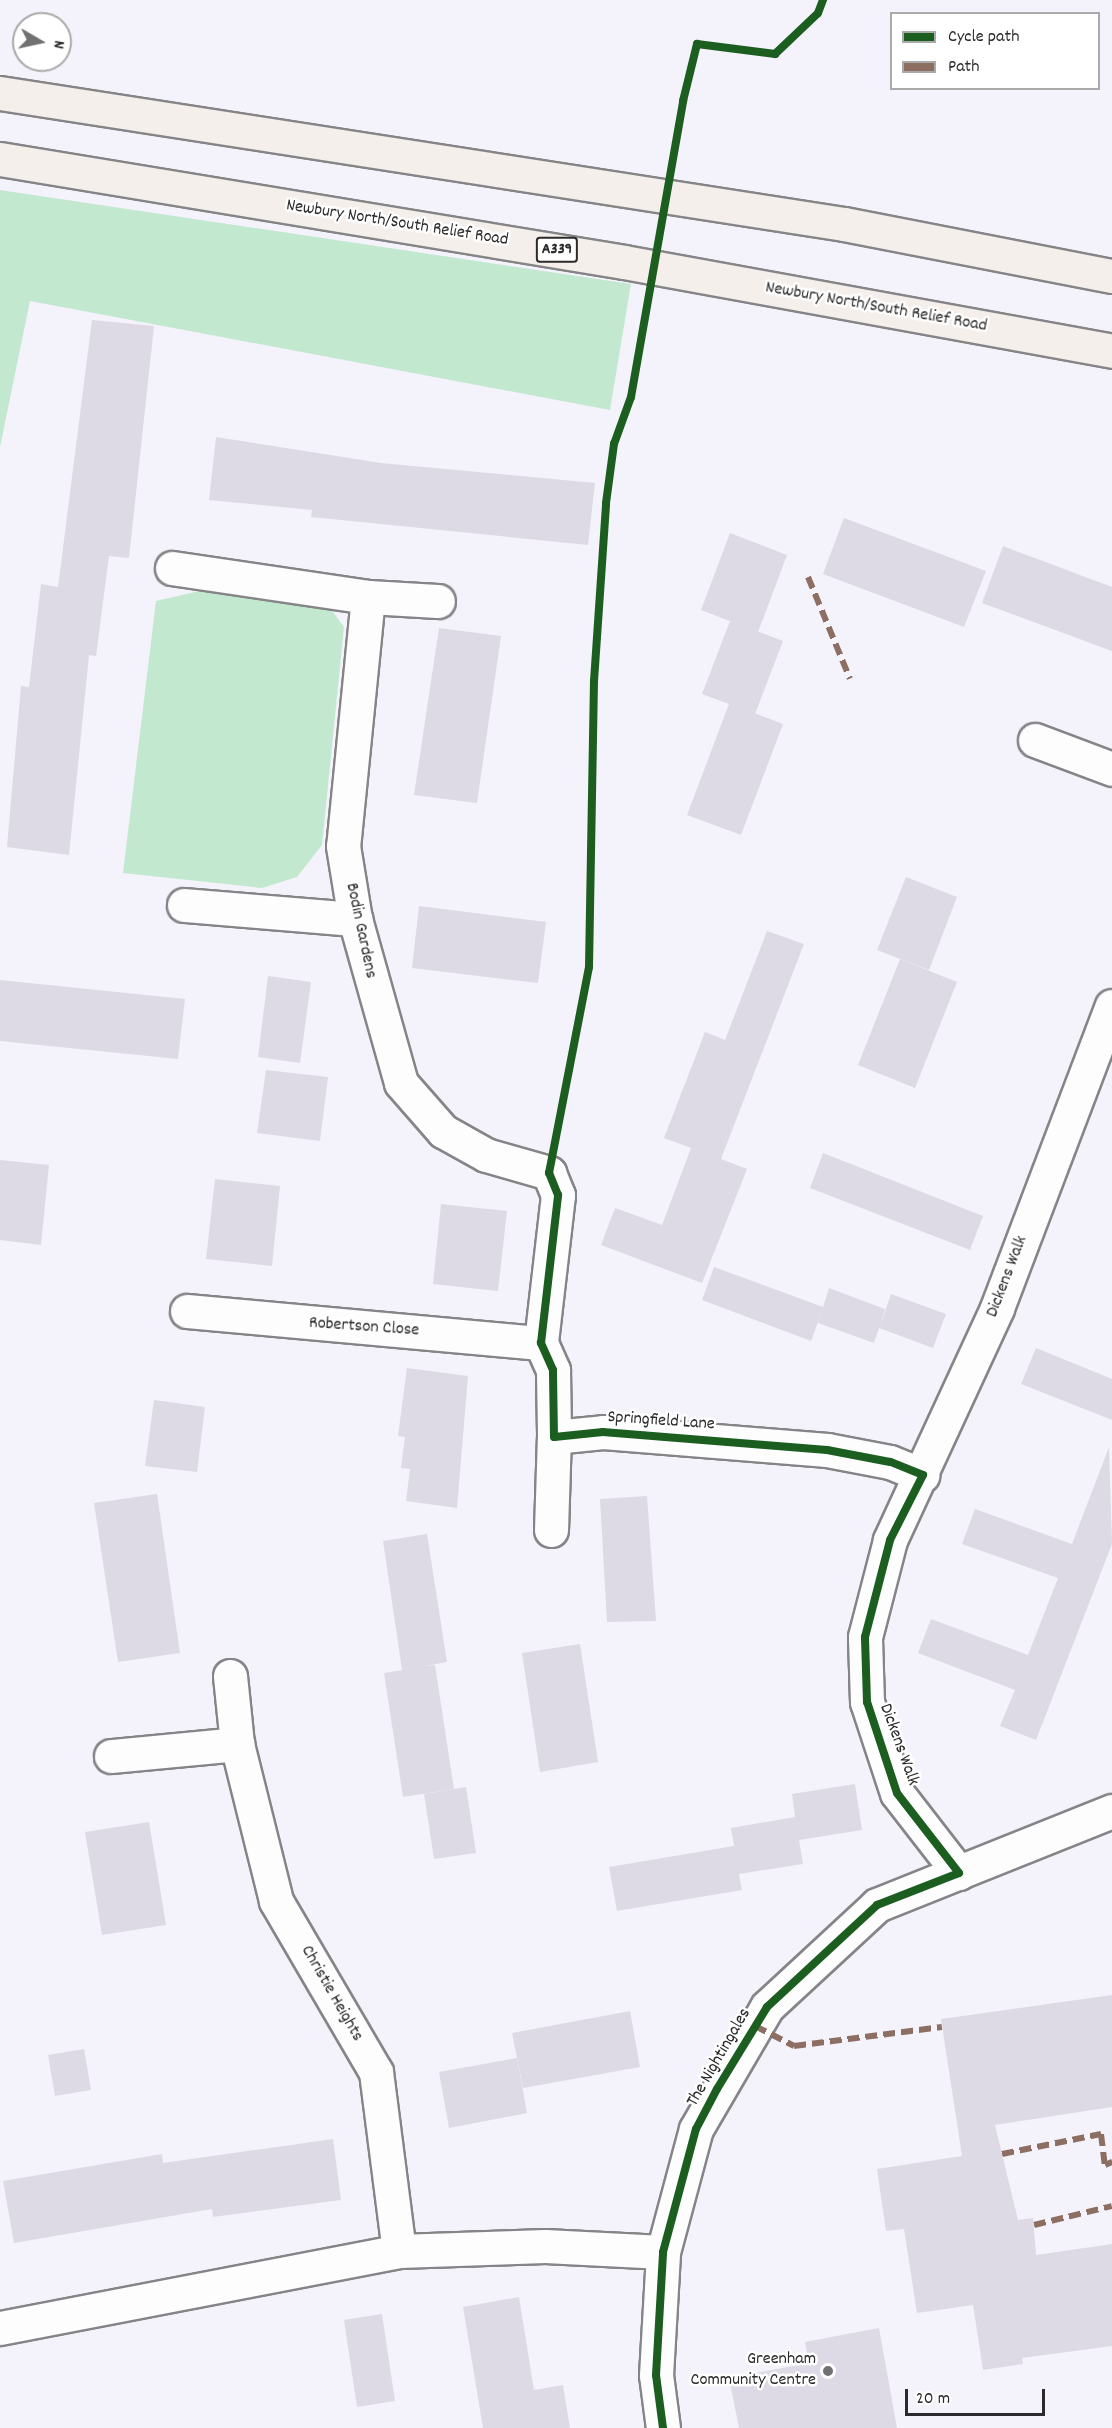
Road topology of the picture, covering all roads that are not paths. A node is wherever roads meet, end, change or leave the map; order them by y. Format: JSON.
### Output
{"nodes":[{"id":1,"x":0,"y":93,"type":"edge"},
{"id":2,"x":0,"y":159,"type":"edge"},
{"id":3,"x":1112,"y":276,"type":"edge"},
{"id":4,"x":1112,"y":351,"type":"edge"},
{"id":5,"x":172,"y":568,"type":"dead end"},
{"id":6,"x":368,"y":597,"type":"junction"},
{"id":7,"x":438,"y":601,"type":"dead end"},
{"id":8,"x":1035,"y":740,"type":"dead end"},
{"id":9,"x":1112,"y":769,"type":"edge"},
{"id":10,"x":184,"y":905,"type":"dead end"},
{"id":11,"x":355,"y":919,"type":"junction"},
{"id":12,"x":1112,"y":1006,"type":"edge"},
{"id":13,"x":188,"y":1311,"type":"dead end"},
{"id":14,"x":541,"y":1343,"type":"junction"},
{"id":15,"x":554,"y":1437,"type":"junction"},
{"id":16,"x":922,"y":1475,"type":"junction"},
{"id":17,"x":551,"y":1530,"type":"dead end"},
{"id":18,"x":230,"y":1676,"type":"dead end"},
{"id":19,"x":237,"y":1743,"type":"junction"},
{"id":20,"x":111,"y":1756,"type":"dead end"},
{"id":21,"x":1112,"y":1811,"type":"edge"},
{"id":22,"x":959,"y":1873,"type":"junction"},
{"id":23,"x":399,"y":2251,"type":"junction"},
{"id":24,"x":663,"y":2252,"type":"junction"},
{"id":25,"x":0,"y":2328,"type":"edge"},
{"id":26,"x":663,"y":2428,"type":"edge"}],
"edges":[{"from":1,"to":3,"type":"highway"},
{"from":2,"to":4,"type":"highway","name":"Newbury North/South Relief Road","number":"A339"},
{"from":5,"to":6,"type":"street"},
{"from":6,"to":7,"type":"street"},
{"from":6,"to":11,"type":"street","name":"Bodin Gardens"},
{"from":8,"to":9,"type":"street"},
{"from":10,"to":11,"type":"street"},
{"from":11,"to":14,"type":"street","name":"Bodin Gardens"},
{"from":12,"to":16,"type":"street","name":"Dickens Walk"},
{"from":13,"to":14,"type":"street","name":"Robertson Close"},
{"from":14,"to":15,"type":"street"},
{"from":15,"to":16,"type":"street","name":"Springfield Lane"},
{"from":15,"to":17,"type":"street"},
{"from":16,"to":22,"type":"street","name":"Dickens Walk"},
{"from":18,"to":19,"type":"street","name":"Christie Heights"},
{"from":19,"to":20,"type":"street"},
{"from":19,"to":23,"type":"street","name":"Christie Heights"},
{"from":21,"to":22,"type":"street","name":"The Nightingales"},
{"from":22,"to":24,"type":"street","name":"The Nightingales"},
{"from":23,"to":24,"type":"street"},
{"from":23,"to":25,"type":"street"},
{"from":24,"to":26,"type":"street","name":"The Nightingales"}]}
